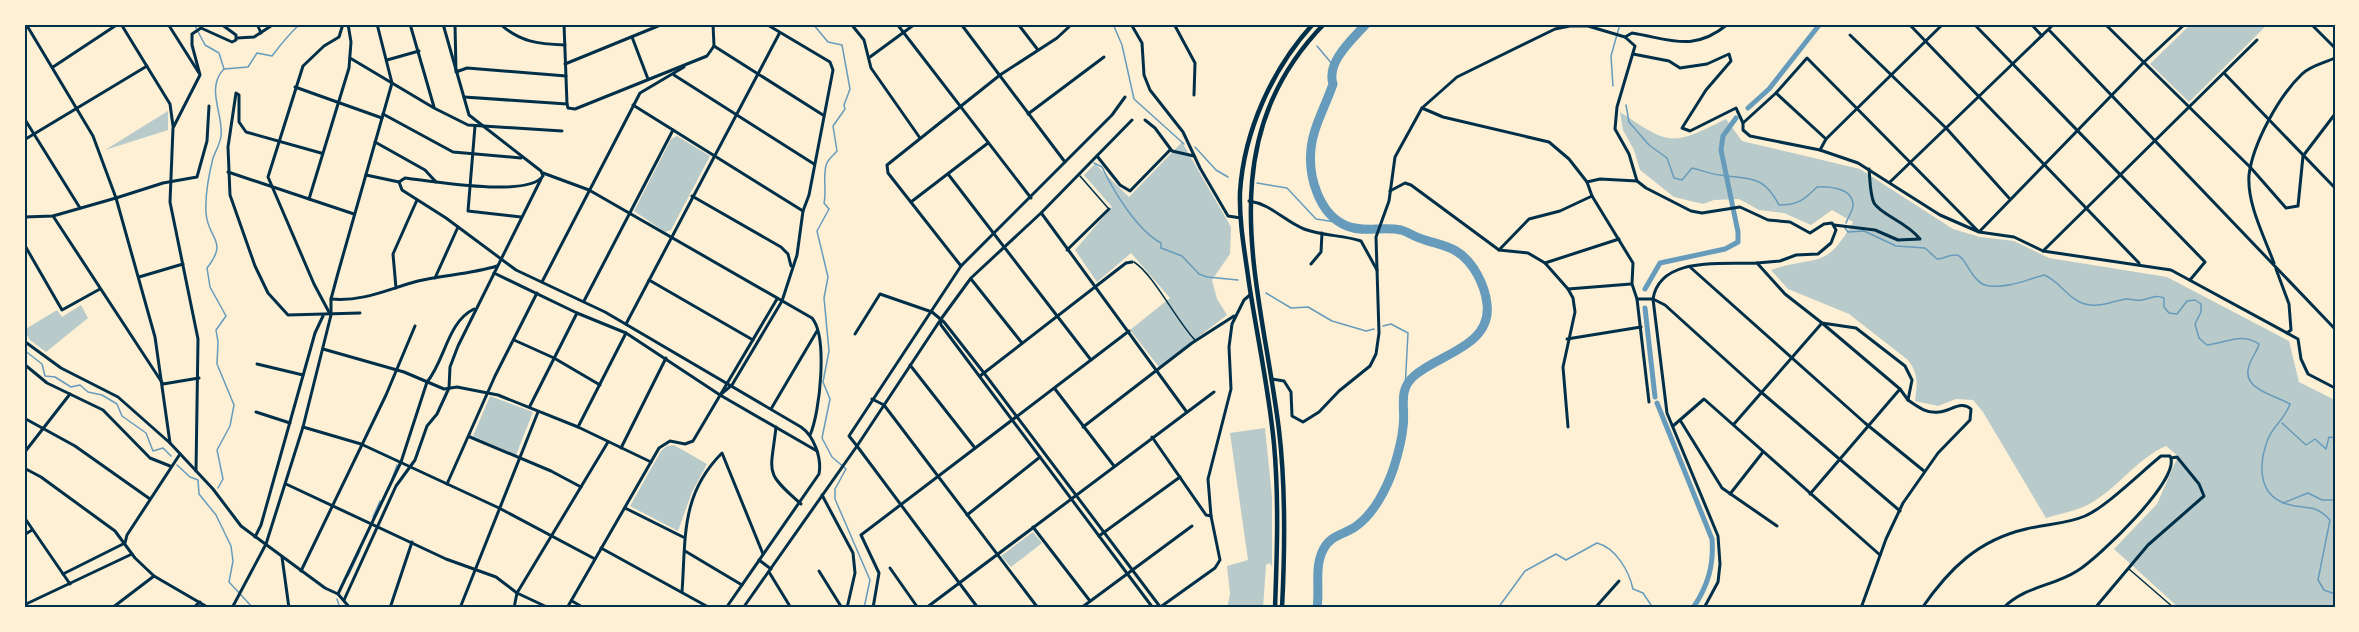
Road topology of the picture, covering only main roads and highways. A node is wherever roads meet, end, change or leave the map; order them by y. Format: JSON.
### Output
{"nodes":[{"id":1,"x":1313,"y":24,"type":"edge"},
{"id":2,"x":1324,"y":24,"type":"edge"},
{"id":3,"x":1275,"y":608,"type":"edge"},
{"id":4,"x":1282,"y":608,"type":"edge"}],
"edges":[{"from":1,"to":3,"type":"highway"},
{"from":2,"to":4,"type":"highway"}]}
